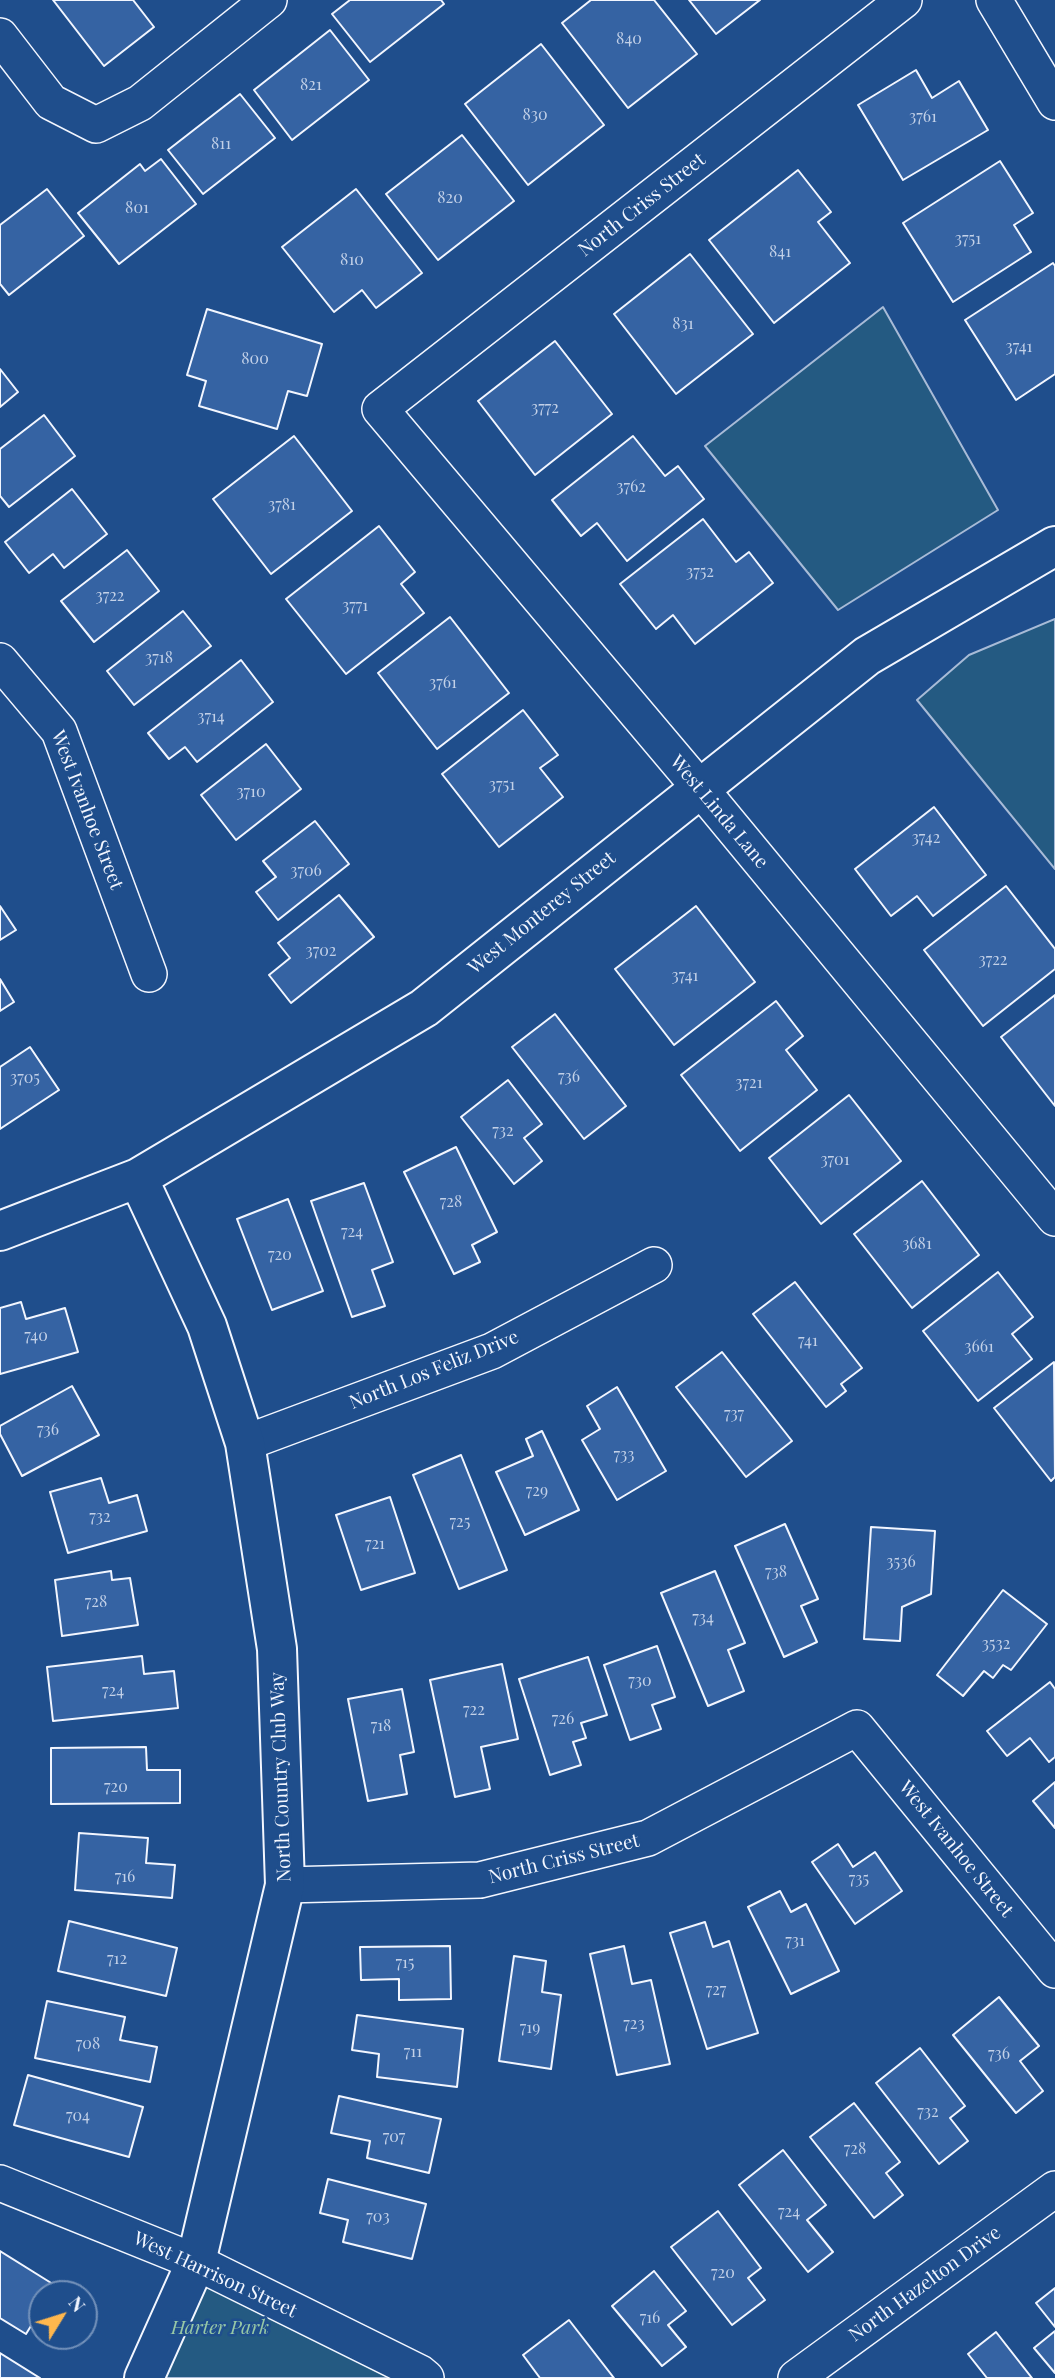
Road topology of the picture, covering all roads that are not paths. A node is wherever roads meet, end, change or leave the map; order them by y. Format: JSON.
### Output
{"nodes":[{"id":1,"x":269,"y":0,"type":"edge"},
{"id":2,"x":904,"y":0,"type":"edge"},
{"id":3,"x":994,"y":0,"type":"edge"},
{"id":4,"x":0,"y":36,"type":"edge"},
{"id":5,"x":1055,"y":102,"type":"edge"},
{"id":6,"x":380,"y":409,"type":"joint"},
{"id":7,"x":1055,"y":546,"type":"edge"},
{"id":8,"x":0,"y":661,"type":"edge"},
{"id":9,"x":699,"y":787,"type":"junction"},
{"id":10,"x":149,"y":974,"type":"dead end"},
{"id":11,"x":138,"y":1178,"type":"junction"},
{"id":12,"x":1055,"y":1218,"type":"edge"},
{"id":13,"x":0,"y":1231,"type":"edge"},
{"id":14,"x":654,"y":1265,"type":"dead end"},
{"id":15,"x":245,"y":1443,"type":"junction"},
{"id":16,"x":857,"y":1728,"type":"joint"},
{"id":17,"x":285,"y":1885,"type":"junction"},
{"id":18,"x":1055,"y":1970,"type":"edge"},
{"id":19,"x":0,"y":2183,"type":"edge"},
{"id":20,"x":1055,"y":2189,"type":"edge"},
{"id":21,"x":196,"y":2262,"type":"junction"},
{"id":22,"x":144,"y":2378,"type":"edge"},
{"id":23,"x":426,"y":2378,"type":"edge"},
{"id":24,"x":796,"y":2378,"type":"edge"}],
"edges":[{"from":1,"to":4,"type":"street"},
{"from":2,"to":6,"type":"street","name":"North Criss Street"},
{"from":3,"to":5,"type":"street"},
{"from":6,"to":9,"type":"street","name":"West Linda Lane"},
{"from":7,"to":9,"type":"street","name":"West Monterey Street"},
{"from":8,"to":10,"type":"street","name":"West Ivanhoe Street"},
{"from":9,"to":11,"type":"street","name":"West Monterey Street"},
{"from":9,"to":12,"type":"street","name":"West Linda Lane"},
{"from":11,"to":13,"type":"street","name":"West Monterey Street"},
{"from":11,"to":15,"type":"street","name":"North Country Club Way"},
{"from":14,"to":15,"type":"street","name":"North Los Feliz Drive"},
{"from":15,"to":17,"type":"street","name":"North Country Club Way"},
{"from":16,"to":17,"type":"street","name":"North Criss Street"},
{"from":16,"to":18,"type":"street","name":"West Ivanhoe Street"},
{"from":17,"to":21,"type":"street","name":"North Country Club Way"},
{"from":19,"to":21,"type":"street","name":"West Harrison Street"},
{"from":20,"to":24,"type":"street","name":"North Hazelton Drive"},
{"from":21,"to":22,"type":"street","name":"North Country Club Way"},
{"from":21,"to":23,"type":"street","name":"West Harrison Street"}]}
